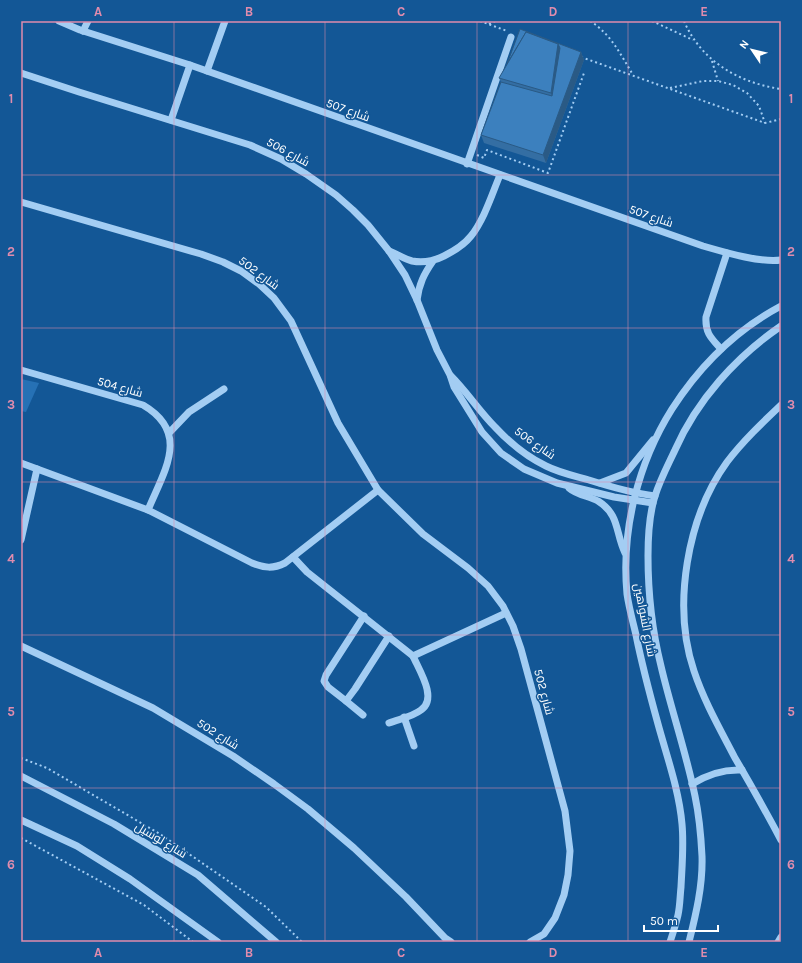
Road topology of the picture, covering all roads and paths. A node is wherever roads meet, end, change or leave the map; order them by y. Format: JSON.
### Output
{"nodes":[{"id":1,"x":59,"y":21,"type":"edge"},
{"id":2,"x":88,"y":21,"type":"edge"},
{"id":3,"x":225,"y":21,"type":"edge"},
{"id":4,"x":480,"y":21,"type":"edge"},
{"id":5,"x":495,"y":21,"type":"edge"},
{"id":6,"x":590,"y":21,"type":"edge"},
{"id":7,"x":652,"y":21,"type":"edge"},
{"id":8,"x":684,"y":21,"type":"edge"},
{"id":9,"x":489,"y":24,"type":"junction"},
{"id":10,"x":83,"y":31,"type":"junction"},
{"id":11,"x":511,"y":35,"type":"joint"},
{"id":12,"x":694,"y":40,"type":"junction"},
{"id":13,"x":575,"y":55,"type":"edge"},
{"id":14,"x":711,"y":60,"type":"junction"},
{"id":15,"x":190,"y":65,"type":"junction"},
{"id":16,"x":207,"y":71,"type":"junction"},
{"id":17,"x":21,"y":73,"type":"edge"},
{"id":18,"x":584,"y":73,"type":"dead end"},
{"id":19,"x":633,"y":76,"type":"junction"},
{"id":20,"x":718,"y":81,"type":"junction"},
{"id":21,"x":669,"y":88,"type":"junction"},
{"id":22,"x":781,"y":89,"type":"edge"},
{"id":23,"x":781,"y":119,"type":"edge"},
{"id":24,"x":171,"y":120,"type":"junction"},
{"id":25,"x":765,"y":122,"type":"junction"},
{"id":26,"x":484,"y":158,"type":"dead end"},
{"id":27,"x":467,"y":164,"type":"junction"},
{"id":28,"x":500,"y":175,"type":"junction"},
{"id":29,"x":21,"y":202,"type":"edge"},
{"id":30,"x":389,"y":251,"type":"junction"},
{"id":31,"x":727,"y":253,"type":"junction"},
{"id":32,"x":781,"y":260,"type":"edge"},
{"id":33,"x":434,"y":261,"type":"junction"},
{"id":34,"x":417,"y":300,"type":"junction"},
{"id":35,"x":781,"y":306,"type":"edge"},
{"id":36,"x":781,"y":326,"type":"edge"},
{"id":37,"x":721,"y":349,"type":"junction"},
{"id":38,"x":21,"y":370,"type":"edge"},
{"id":39,"x":450,"y":375,"type":"junction"},
{"id":40,"x":224,"y":389,"type":"dead end"},
{"id":41,"x":781,"y":405,"type":"edge"},
{"id":42,"x":169,"y":433,"type":"junction"},
{"id":43,"x":656,"y":437,"type":"junction"},
{"id":44,"x":21,"y":463,"type":"edge"},
{"id":45,"x":37,"y":469,"type":"junction"},
{"id":46,"x":600,"y":483,"type":"junction"},
{"id":47,"x":566,"y":485,"type":"junction"},
{"id":48,"x":378,"y":490,"type":"junction"},
{"id":49,"x":636,"y":493,"type":"junction"},
{"id":50,"x":654,"y":500,"type":"junction"},
{"id":51,"x":635,"y":501,"type":"junction"},
{"id":52,"x":148,"y":510,"type":"junction"},
{"id":53,"x":21,"y":540,"type":"edge"},
{"id":54,"x":627,"y":556,"type":"junction"},
{"id":55,"x":293,"y":557,"type":"junction"},
{"id":56,"x":506,"y":613,"type":"junction"},
{"id":57,"x":364,"y":616,"type":"junction"},
{"id":58,"x":389,"y":636,"type":"junction"},
{"id":59,"x":21,"y":646,"type":"edge"},
{"id":60,"x":413,"y":656,"type":"junction"},
{"id":61,"x":346,"y":701,"type":"junction"},
{"id":62,"x":363,"y":715,"type":"dead end"},
{"id":63,"x":404,"y":717,"type":"junction"},
{"id":64,"x":389,"y":723,"type":"dead end"},
{"id":65,"x":414,"y":746,"type":"dead end"},
{"id":66,"x":21,"y":758,"type":"edge"},
{"id":67,"x":742,"y":770,"type":"junction"},
{"id":68,"x":21,"y":776,"type":"edge"},
{"id":69,"x":692,"y":784,"type":"junction"},
{"id":70,"x":21,"y":820,"type":"edge"},
{"id":71,"x":21,"y":838,"type":"edge"},
{"id":72,"x":781,"y":840,"type":"edge"},
{"id":73,"x":781,"y":937,"type":"edge"},
{"id":74,"x":193,"y":942,"type":"edge"},
{"id":75,"x":218,"y":942,"type":"edge"},
{"id":76,"x":276,"y":942,"type":"edge"},
{"id":77,"x":302,"y":942,"type":"edge"},
{"id":78,"x":451,"y":942,"type":"edge"},
{"id":79,"x":530,"y":942,"type":"edge"},
{"id":80,"x":670,"y":942,"type":"edge"},
{"id":81,"x":689,"y":942,"type":"edge"},
{"id":82,"x":778,"y":942,"type":"edge"}],
"edges":[{"from":1,"to":10,"type":"street","name":"شارع 507"},
{"from":2,"to":10,"type":"street"},
{"from":3,"to":16,"type":"street"},
{"from":4,"to":9,"type":"path"},
{"from":5,"to":9,"type":"path"},
{"from":6,"to":19,"type":"path"},
{"from":7,"to":12,"type":"path"},
{"from":8,"to":12,"type":"path"},
{"from":9,"to":11,"type":"path"},
{"from":10,"to":15,"type":"street","name":"شارع 507"},
{"from":11,"to":27,"type":"street"},
{"from":12,"to":14,"type":"path"},
{"from":13,"to":19,"type":"path"},
{"from":14,"to":20,"type":"path"},
{"from":14,"to":22,"type":"path"},
{"from":15,"to":16,"type":"street","name":"شارع 507"},
{"from":15,"to":24,"type":"street"},
{"from":16,"to":27,"type":"street","name":"شارع 507"},
{"from":17,"to":24,"type":"street","name":"شارع 506"},
{"from":18,"to":26,"type":"path"},
{"from":19,"to":21,"type":"path"},
{"from":20,"to":21,"type":"path"},
{"from":20,"to":25,"type":"path"},
{"from":21,"to":25,"type":"path"},
{"from":23,"to":25,"type":"path"},
{"from":24,"to":30,"type":"street","name":"شارع 506"},
{"from":27,"to":28,"type":"street","name":"شارع 507"},
{"from":28,"to":31,"type":"street","name":"شارع 507"},
{"from":28,"to":33,"type":"street"},
{"from":29,"to":48,"type":"street","name":"شارع 502"},
{"from":30,"to":33,"type":"street"},
{"from":30,"to":34,"type":"street","name":"شارع 506"},
{"from":31,"to":32,"type":"street","name":"شارع 507"},
{"from":31,"to":37,"type":"street"},
{"from":33,"to":34,"type":"street"},
{"from":34,"to":39,"type":"street","name":"شارع 506"},
{"from":35,"to":37,"type":"street","name":"شارع الشواهين"},
{"from":36,"to":50,"type":"street","name":"شارع الشواهين"},
{"from":37,"to":43,"type":"street","name":"شارع الشواهين"},
{"from":38,"to":42,"type":"street","name":"شارع 504"},
{"from":39,"to":46,"type":"street","name":"شارع 506"},
{"from":39,"to":47,"type":"street","name":"شارع 506"},
{"from":40,"to":42,"type":"street"},
{"from":41,"to":67,"type":"street"},
{"from":42,"to":52,"type":"street"},
{"from":43,"to":46,"type":"street"},
{"from":43,"to":49,"type":"street","name":"شارع الشواهين"},
{"from":44,"to":45,"type":"street"},
{"from":45,"to":52,"type":"street"},
{"from":45,"to":53,"type":"street"},
{"from":46,"to":49,"type":"street","name":"شارع 506"},
{"from":47,"to":51,"type":"street","name":"شارع 506"},
{"from":47,"to":54,"type":"street","name":"شارع 506"},
{"from":48,"to":55,"type":"street"},
{"from":48,"to":56,"type":"street","name":"شارع 502"},
{"from":49,"to":50,"type":"street","name":"شارع 506"},
{"from":49,"to":51,"type":"street","name":"شارع الشواهين"},
{"from":50,"to":51,"type":"street","name":"شارع 506"},
{"from":50,"to":69,"type":"street","name":"شارع الشواهين"},
{"from":51,"to":54,"type":"street","name":"شارع الشواهين"},
{"from":52,"to":55,"type":"street"},
{"from":54,"to":80,"type":"street","name":"شارع الشواهين"},
{"from":55,"to":57,"type":"street"},
{"from":56,"to":60,"type":"street"},
{"from":56,"to":79,"type":"street","name":"شارع 502"},
{"from":57,"to":58,"type":"street"},
{"from":57,"to":61,"type":"street"},
{"from":58,"to":60,"type":"street"},
{"from":58,"to":61,"type":"street"},
{"from":59,"to":78,"type":"street","name":"شارع 502"},
{"from":60,"to":63,"type":"street"},
{"from":61,"to":62,"type":"street"},
{"from":63,"to":64,"type":"street"},
{"from":63,"to":65,"type":"street"},
{"from":66,"to":77,"type":"path"},
{"from":67,"to":69,"type":"street"},
{"from":67,"to":72,"type":"street"},
{"from":68,"to":76,"type":"street","name":"شارع لوسيل"},
{"from":69,"to":81,"type":"street","name":"شارع الشواهين"},
{"from":70,"to":75,"type":"street"},
{"from":71,"to":74,"type":"path"},
{"from":73,"to":82,"type":"street"}]}
